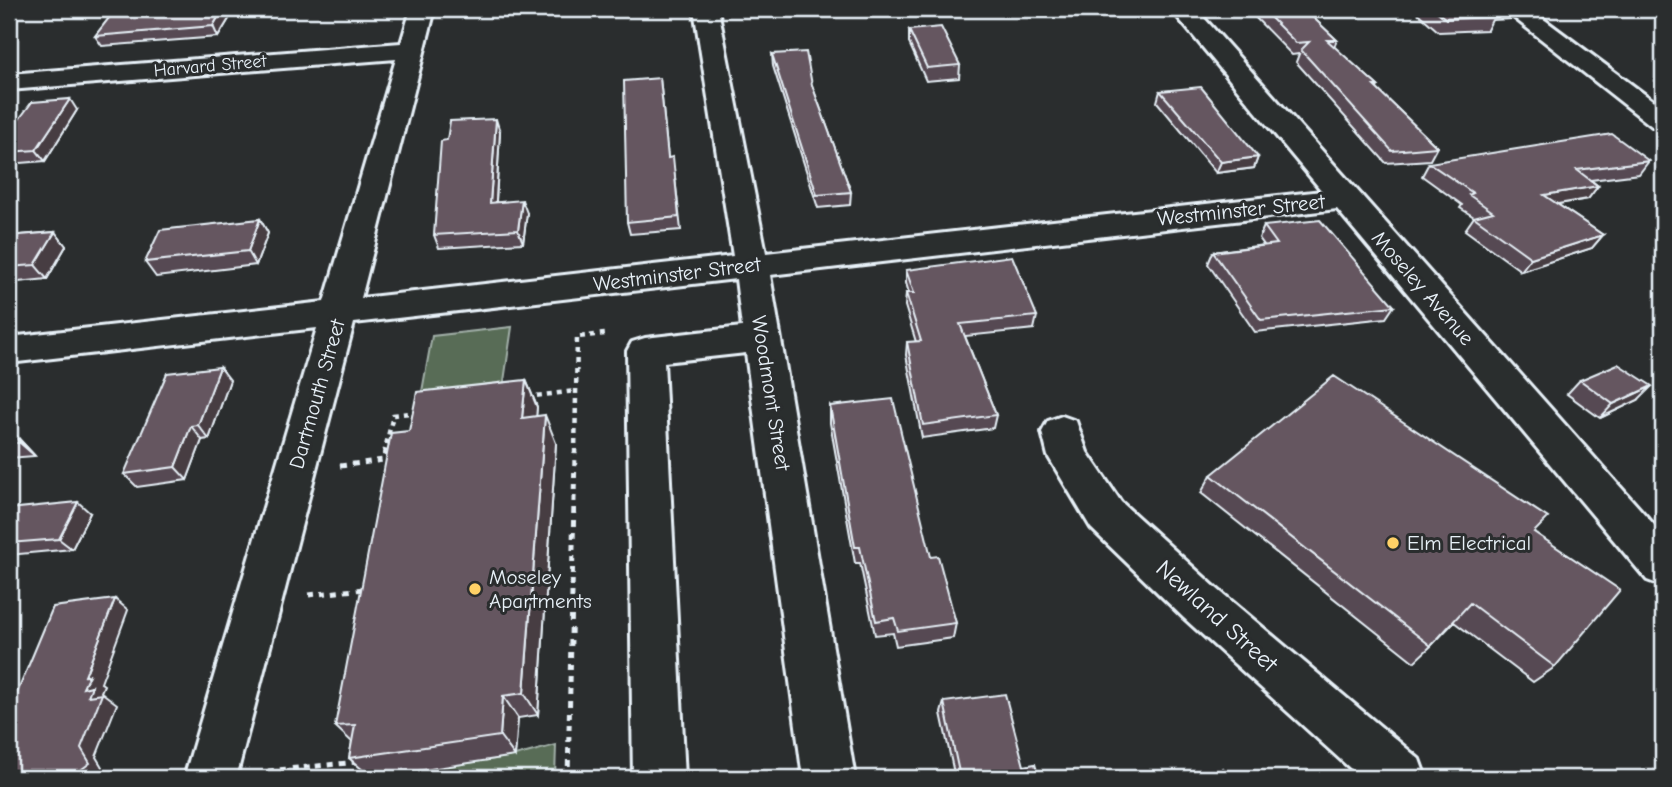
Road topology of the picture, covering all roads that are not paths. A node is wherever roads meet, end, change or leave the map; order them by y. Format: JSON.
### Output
{"nodes":[{"id":1,"x":423,"y":9,"type":"edge"},
{"id":2,"x":706,"y":9,"type":"edge"},
{"id":3,"x":1182,"y":9,"type":"edge"},
{"id":4,"x":1515,"y":9,"type":"edge"},
{"id":5,"x":411,"y":50,"type":"junction"},
{"id":6,"x":9,"y":82,"type":"edge"},
{"id":7,"x":1663,"y":121,"type":"edge"},
{"id":8,"x":1346,"y":198,"type":"junction"},
{"id":9,"x":751,"y":265,"type":"junction"},
{"id":10,"x":339,"y":312,"type":"junction"},
{"id":11,"x":762,"y":338,"type":"junction"},
{"id":12,"x":9,"y":350,"type":"edge"},
{"id":13,"x":1062,"y":432,"type":"dead end"},
{"id":14,"x":1663,"y":566,"type":"edge"},
{"id":15,"x":210,"y":778,"type":"edge"},
{"id":16,"x":659,"y":778,"type":"edge"},
{"id":17,"x":829,"y":778,"type":"edge"},
{"id":18,"x":1400,"y":778,"type":"edge"}],
"edges":[{"from":1,"to":5,"type":"street","name":"Dartmouth Street"},
{"from":2,"to":9,"type":"street","name":"Woodmont Street"},
{"from":3,"to":8,"type":"street","name":"Moseley Avenue"},
{"from":4,"to":7,"type":"street"},
{"from":5,"to":6,"type":"street","name":"Harvard Street"},
{"from":5,"to":10,"type":"street","name":"Dartmouth Street"},
{"from":8,"to":9,"type":"street","name":"Westminster Street"},
{"from":8,"to":14,"type":"street","name":"Moseley Avenue"},
{"from":9,"to":10,"type":"street","name":"Westminster Street"},
{"from":9,"to":11,"type":"street","name":"Woodmont Street"},
{"from":10,"to":12,"type":"street","name":"Westminster Street"},
{"from":10,"to":15,"type":"street","name":"Dartmouth Street"},
{"from":11,"to":16,"type":"street"},
{"from":11,"to":17,"type":"street","name":"Woodmont Street"},
{"from":13,"to":18,"type":"street","name":"Newland Street"}]}
